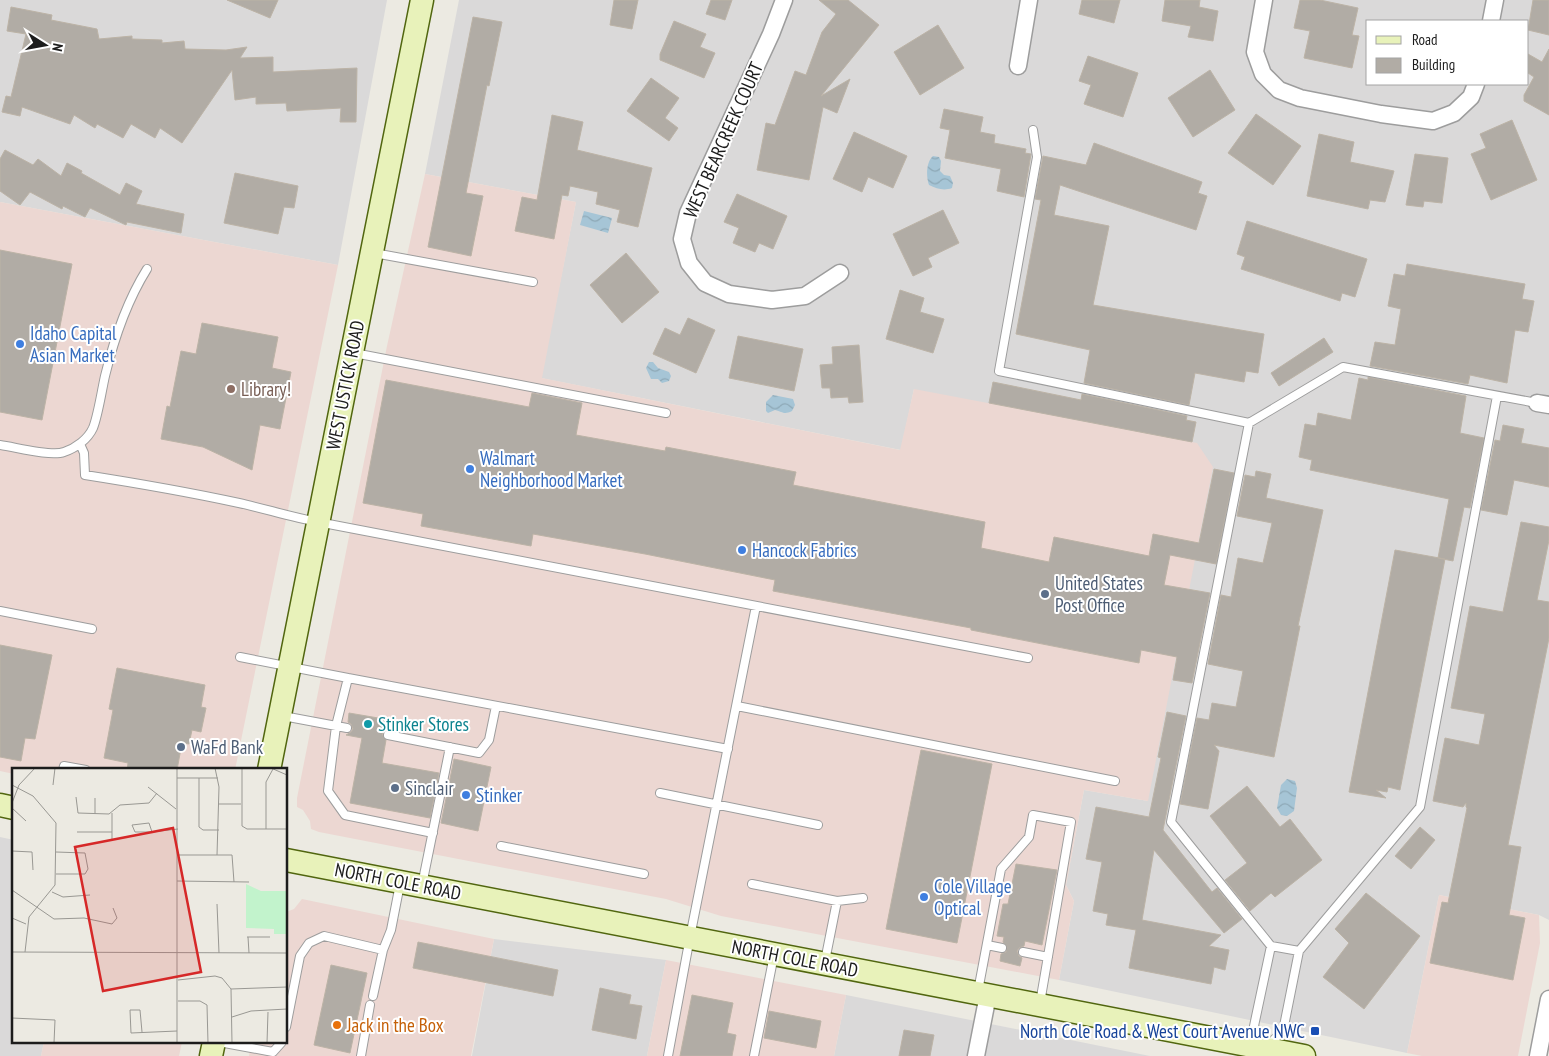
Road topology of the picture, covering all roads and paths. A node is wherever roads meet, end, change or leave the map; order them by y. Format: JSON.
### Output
{"nodes":[{"id":1,"x":422,"y":0,"type":"edge"},
{"id":2,"x":784,"y":0,"type":"edge"},
{"id":3,"x":1029,"y":0,"type":"edge"},
{"id":4,"x":1264,"y":0,"type":"edge"},
{"id":5,"x":1495,"y":0,"type":"edge"},
{"id":6,"x":1490,"y":20,"type":"edge"},
{"id":7,"x":1018,"y":66,"type":"dead end"},
{"id":8,"x":1476,"y":85,"type":"edge"},
{"id":9,"x":1033,"y":130,"type":"dead end"},
{"id":10,"x":372,"y":252,"type":"junction"},
{"id":11,"x":147,"y":269,"type":"dead end"},
{"id":12,"x":840,"y":273,"type":"dead end"},
{"id":13,"x":533,"y":282,"type":"dead end"},
{"id":14,"x":351,"y":352,"type":"junction"},
{"id":15,"x":1497,"y":396,"type":"junction"},
{"id":16,"x":1543,"y":404,"type":"edge"},
{"id":17,"x":666,"y":413,"type":"dead end"},
{"id":18,"x":1249,"y":423,"type":"junction"},
{"id":19,"x":80,"y":444,"type":"junction"},
{"id":20,"x":0,"y":445,"type":"edge"},
{"id":21,"x":318,"y":522,"type":"junction"},
{"id":22,"x":756,"y":606,"type":"junction"},
{"id":23,"x":0,"y":611,"type":"edge"},
{"id":24,"x":92,"y":629,"type":"dead end"},
{"id":25,"x":240,"y":658,"type":"dead end"},
{"id":26,"x":1028,"y":658,"type":"dead end"},
{"id":27,"x":289,"y":667,"type":"junction"},
{"id":28,"x":348,"y":678,"type":"junction"},
{"id":29,"x":496,"y":706,"type":"junction"},
{"id":30,"x":736,"y":706,"type":"junction"},
{"id":31,"x":280,"y":715,"type":"junction"},
{"id":32,"x":336,"y":726,"type":"junction"},
{"id":33,"x":347,"y":728,"type":"dead end"},
{"id":34,"x":388,"y":735,"type":"dead end"},
{"id":35,"x":450,"y":748,"type":"junction"},
{"id":36,"x":728,"y":749,"type":"junction"},
{"id":37,"x":269,"y":768,"type":"edge"},
{"id":38,"x":1115,"y":782,"type":"dead end"},
{"id":39,"x":660,"y":794,"type":"dead end"},
{"id":40,"x":716,"y":804,"type":"junction"},
{"id":41,"x":818,"y":825,"type":"dead end"},
{"id":42,"x":433,"y":833,"type":"junction"},
{"id":43,"x":501,"y":846,"type":"dead end"},
{"id":44,"x":288,"y":860,"type":"edge"},
{"id":45,"x":644,"y":874,"type":"dead end"},
{"id":46,"x":411,"y":884,"type":"junction"},
{"id":47,"x":752,"y":884,"type":"dead end"},
{"id":48,"x":863,"y":898,"type":"dead end"},
{"id":49,"x":837,"y":901,"type":"junction"},
{"id":50,"x":690,"y":937,"type":"junction"},
{"id":51,"x":987,"y":945,"type":"junction"},
{"id":52,"x":1271,"y":946,"type":"junction"},
{"id":53,"x":1002,"y":948,"type":"dead end"},
{"id":54,"x":383,"y":950,"type":"junction"},
{"id":55,"x":1299,"y":951,"type":"junction"},
{"id":56,"x":1023,"y":952,"type":"dead end"},
{"id":57,"x":775,"y":954,"type":"junction"},
{"id":58,"x":1048,"y":957,"type":"junction"},
{"id":59,"x":824,"y":963,"type":"junction"},
{"id":60,"x":983,"y":994,"type":"junction"},
{"id":61,"x":373,"y":996,"type":"dead end"},
{"id":62,"x":1549,"y":1000,"type":"edge"},
{"id":63,"x":370,"y":1005,"type":"dead end"},
{"id":64,"x":1040,"y":1005,"type":"junction"},
{"id":65,"x":288,"y":1017,"type":"edge"},
{"id":66,"x":228,"y":1044,"type":"edge"},
{"id":67,"x":1264,"y":1052,"type":"edge"},
{"id":68,"x":275,"y":1054,"type":"edge"},
{"id":69,"x":361,"y":1056,"type":"edge"},
{"id":70,"x":668,"y":1056,"type":"edge"},
{"id":71,"x":754,"y":1056,"type":"edge"},
{"id":72,"x":976,"y":1056,"type":"edge"},
{"id":73,"x":1304,"y":1056,"type":"edge"},
{"id":74,"x":1538,"y":1056,"type":"edge"}],
"edges":[{"from":1,"to":10,"type":"main road","name":"WEST USTICK ROAD"},
{"from":2,"to":12,"type":"street","name":"WEST BEARCREEK COURT"},
{"from":3,"to":7,"type":"street"},
{"from":4,"to":8,"type":"street"},
{"from":5,"to":6,"type":"street"},
{"from":9,"to":18,"type":"lane"},
{"from":10,"to":13,"type":"lane"},
{"from":10,"to":14,"type":"main road","name":"WEST USTICK ROAD"},
{"from":11,"to":19,"type":"lane"},
{"from":14,"to":17,"type":"lane"},
{"from":14,"to":21,"type":"main road","name":"WEST USTICK ROAD"},
{"from":15,"to":16,"type":"lane"},
{"from":15,"to":18,"type":"lane"},
{"from":15,"to":55,"type":"lane"},
{"from":18,"to":52,"type":"lane"},
{"from":19,"to":20,"type":"lane"},
{"from":19,"to":21,"type":"lane"},
{"from":21,"to":22,"type":"lane"},
{"from":21,"to":27,"type":"main road","name":"WEST USTICK ROAD"},
{"from":22,"to":26,"type":"lane"},
{"from":22,"to":30,"type":"lane"},
{"from":23,"to":24,"type":"lane"},
{"from":25,"to":27,"type":"lane"},
{"from":27,"to":28,"type":"lane"},
{"from":27,"to":31,"type":"main road","name":"WEST USTICK ROAD"},
{"from":28,"to":29,"type":"lane"},
{"from":28,"to":32,"type":"lane"},
{"from":29,"to":35,"type":"lane"},
{"from":29,"to":36,"type":"lane"},
{"from":30,"to":36,"type":"lane"},
{"from":30,"to":38,"type":"lane"},
{"from":31,"to":32,"type":"lane"},
{"from":31,"to":37,"type":"main road","name":"WEST USTICK ROAD"},
{"from":32,"to":33,"type":"lane"},
{"from":32,"to":42,"type":"lane"},
{"from":34,"to":35,"type":"lane"},
{"from":35,"to":42,"type":"lane"},
{"from":36,"to":40,"type":"lane"},
{"from":39,"to":40,"type":"lane"},
{"from":40,"to":41,"type":"lane"},
{"from":40,"to":50,"type":"lane"},
{"from":42,"to":46,"type":"lane"},
{"from":43,"to":45,"type":"lane"},
{"from":44,"to":46,"type":"main road","name":"NORTH COLE ROAD"},
{"from":46,"to":50,"type":"main road","name":"NORTH COLE ROAD"},
{"from":46,"to":54,"type":"lane"},
{"from":47,"to":49,"type":"lane"},
{"from":48,"to":49,"type":"lane"},
{"from":49,"to":59,"type":"lane"},
{"from":50,"to":57,"type":"main road","name":"NORTH COLE ROAD"},
{"from":50,"to":70,"type":"lane"},
{"from":51,"to":53,"type":"lane"},
{"from":51,"to":58,"type":"lane"},
{"from":51,"to":60,"type":"lane"},
{"from":52,"to":55,"type":"lane"},
{"from":52,"to":67,"type":"lane"},
{"from":54,"to":61,"type":"lane"},
{"from":54,"to":65,"type":"lane"},
{"from":55,"to":67,"type":"lane"},
{"from":56,"to":58,"type":"lane"},
{"from":57,"to":59,"type":"main road","name":"NORTH COLE ROAD"},
{"from":57,"to":71,"type":"lane"},
{"from":58,"to":64,"type":"lane"},
{"from":59,"to":60,"type":"main road","name":"NORTH COLE ROAD"},
{"from":60,"to":64,"type":"main road","name":"NORTH COLE ROAD"},
{"from":60,"to":72,"type":"street"},
{"from":62,"to":74,"type":"street"},
{"from":63,"to":69,"type":"lane"},
{"from":64,"to":67,"type":"main road","name":"NORTH COLE ROAD"},
{"from":66,"to":68,"type":"lane"},
{"from":67,"to":73,"type":"main road","name":"NORTH COLE ROAD"}]}
